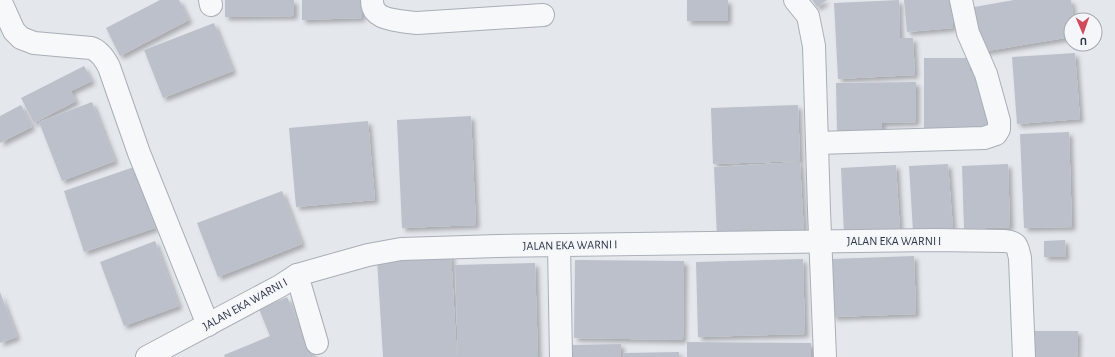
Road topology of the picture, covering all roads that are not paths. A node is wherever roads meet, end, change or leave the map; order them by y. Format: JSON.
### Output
{"nodes":[{"id":1,"x":0,"y":0,"type":"edge"},
{"id":2,"x":372,"y":0,"type":"edge"},
{"id":3,"x":795,"y":0,"type":"edge"},
{"id":4,"x":961,"y":0,"type":"edge"},
{"id":5,"x":543,"y":14,"type":"dead end"},
{"id":6,"x":817,"y":143,"type":"junction"},
{"id":7,"x":821,"y":242,"type":"junction"},
{"id":8,"x":559,"y":245,"type":"junction"},
{"id":9,"x":297,"y":275,"type":"junction"},
{"id":10,"x":208,"y":325,"type":"junction"},
{"id":11,"x":317,"y":343,"type":"dead end"},
{"id":12,"x":147,"y":357,"type":"edge"},
{"id":13,"x":561,"y":357,"type":"edge"},
{"id":14,"x":825,"y":357,"type":"edge"},
{"id":15,"x":1024,"y":357,"type":"edge"}],
"edges":[{"from":1,"to":10,"type":"street"},
{"from":2,"to":5,"type":"street"},
{"from":3,"to":6,"type":"street"},
{"from":4,"to":6,"type":"street"},
{"from":6,"to":7,"type":"street"},
{"from":7,"to":8,"type":"street","name":"JALAN EKA WARNI I"},
{"from":7,"to":14,"type":"street"},
{"from":7,"to":15,"type":"street","name":"JALAN EKA WARNI I"},
{"from":8,"to":9,"type":"street","name":"JALAN EKA WARNI I"},
{"from":8,"to":13,"type":"street"},
{"from":9,"to":10,"type":"street","name":"JALAN EKA WARNI I"},
{"from":9,"to":11,"type":"street"},
{"from":10,"to":12,"type":"street","name":"JALAN EKA WARNI I"}]}
